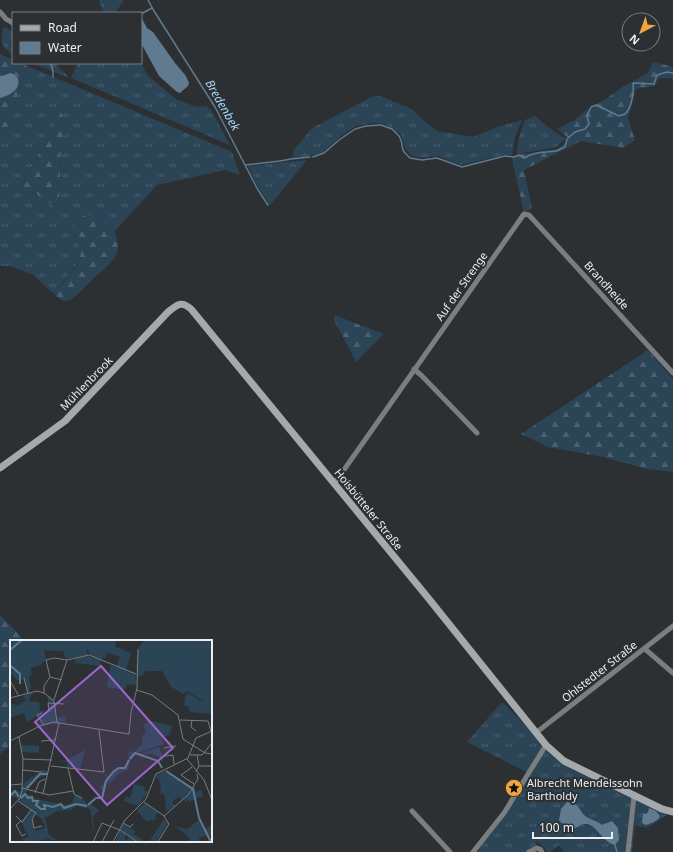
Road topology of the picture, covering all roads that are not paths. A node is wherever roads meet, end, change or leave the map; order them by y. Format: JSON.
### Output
{"nodes":[{"id":1,"x":0,"y":12,"type":"edge"},
{"id":2,"x":12,"y":22,"type":"edge"},
{"id":3,"x":524,"y":214,"type":"joint"},
{"id":4,"x":180,"y":304,"type":"joint"},
{"id":5,"x":414,"y":369,"type":"junction"},
{"id":6,"x":673,"y":373,"type":"edge"},
{"id":7,"x":477,"y":433,"type":"dead end"},
{"id":8,"x":0,"y":468,"type":"edge"},
{"id":9,"x":334,"y":484,"type":"junction"},
{"id":10,"x":673,"y":626,"type":"edge"},
{"id":11,"x":645,"y":648,"type":"junction"},
{"id":12,"x":673,"y":673,"type":"edge"},
{"id":13,"x":537,"y":732,"type":"junction"},
{"id":14,"x":546,"y":745,"type":"junction"},
{"id":15,"x":634,"y":796,"type":"junction"},
{"id":16,"x":412,"y":811,"type":"dead end"},
{"id":17,"x":673,"y":812,"type":"edge"},
{"id":18,"x":450,"y":852,"type":"edge"},
{"id":19,"x":473,"y":852,"type":"edge"},
{"id":20,"x":528,"y":852,"type":"edge"},
{"id":21,"x":542,"y":852,"type":"edge"},
{"id":22,"x":628,"y":852,"type":"edge"}],
"edges":[{"from":1,"to":2,"type":"street"},
{"from":3,"to":5,"type":"street","name":"Auf der Strenge"},
{"from":3,"to":6,"type":"street","name":"Brandheide"},
{"from":4,"to":8,"type":"street","name":"Mühlenbrook"},
{"from":4,"to":9,"type":"street","name":"Hoisbütteler Straße"},
{"from":5,"to":7,"type":"street"},
{"from":5,"to":9,"type":"street","name":"Auf der Strenge"},
{"from":9,"to":13,"type":"street","name":"Hoisbütteler Straße"},
{"from":10,"to":11,"type":"street","name":"Ohlstedter Straße"},
{"from":11,"to":12,"type":"street"},
{"from":11,"to":13,"type":"street","name":"Ohlstedter Straße"},
{"from":13,"to":14,"type":"street","name":"Hoisbütteler Straße"},
{"from":14,"to":15,"type":"street","name":"Hoisbütteler Straße"},
{"from":14,"to":19,"type":"street"},
{"from":15,"to":17,"type":"street","name":"Hoisbütteler Straße"},
{"from":15,"to":22,"type":"street"},
{"from":16,"to":18,"type":"street"},
{"from":20,"to":21,"type":"street"}]}
